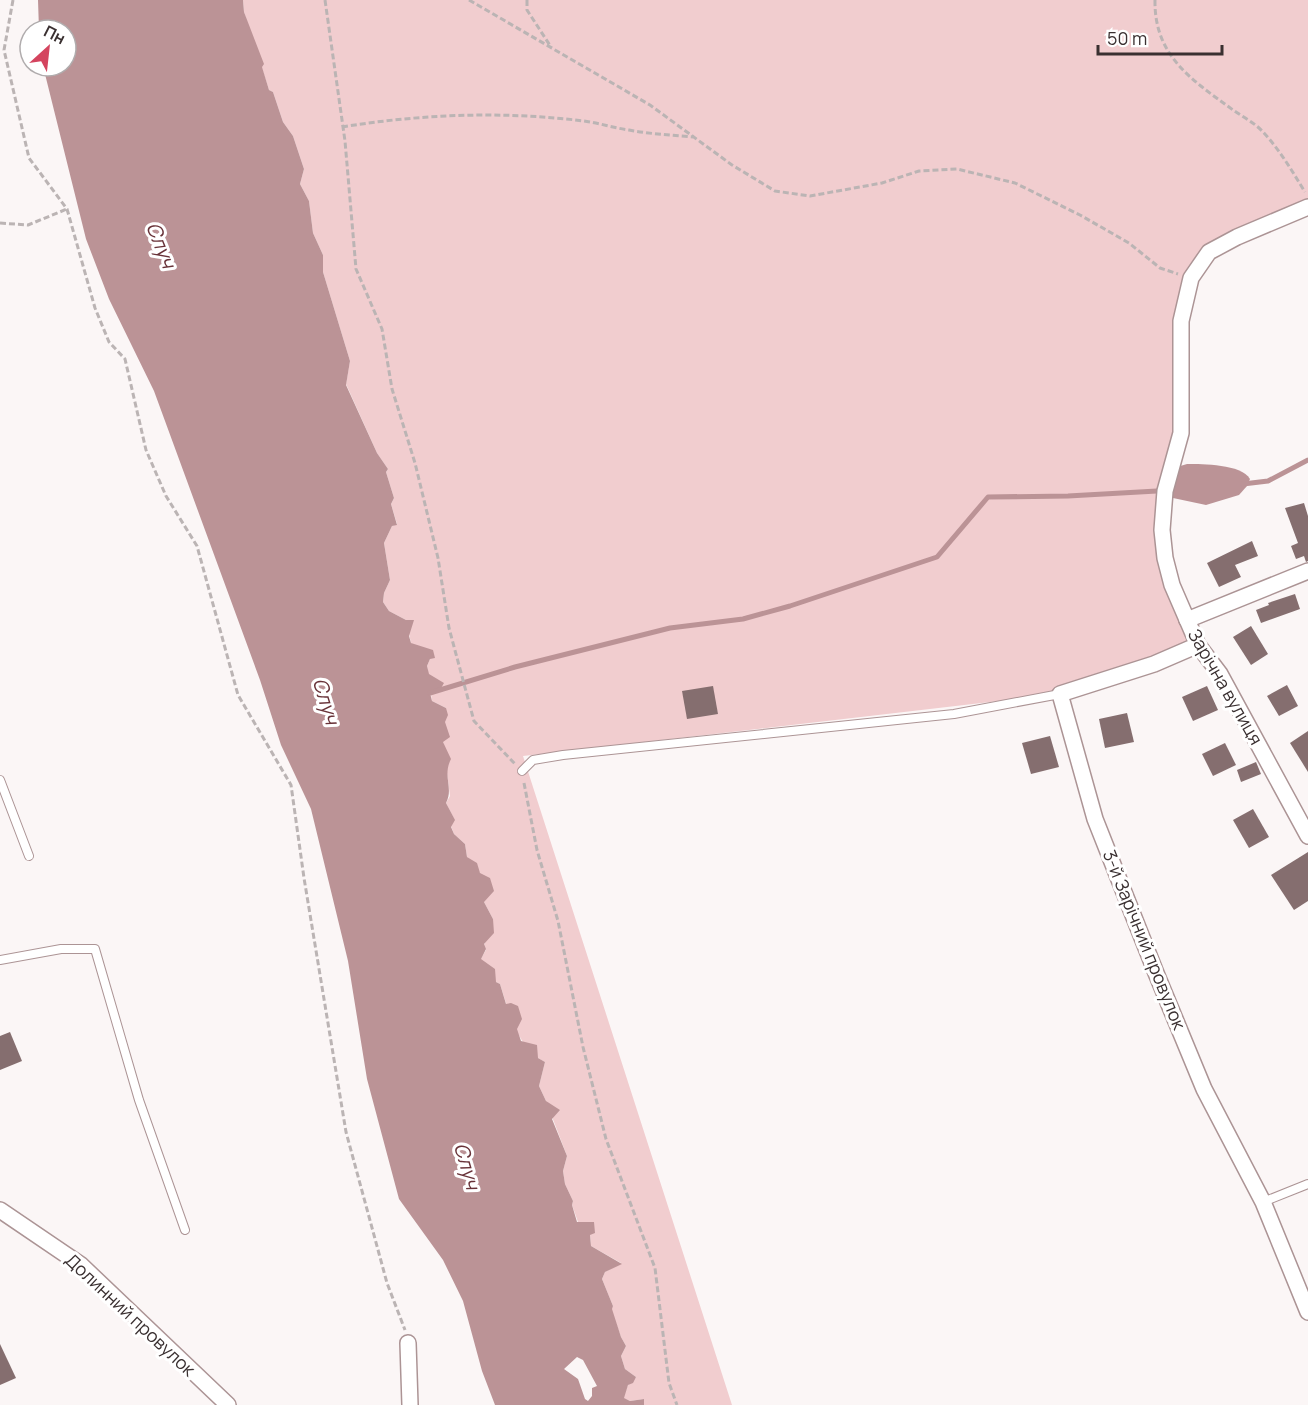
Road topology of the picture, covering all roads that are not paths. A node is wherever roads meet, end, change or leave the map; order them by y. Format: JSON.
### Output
{"nodes":[{"id":1,"x":1308,"y":207,"type":"edge"},
{"id":2,"x":1308,"y":571,"type":"edge"},
{"id":3,"x":1187,"y":620,"type":"junction"},
{"id":4,"x":1198,"y":645,"type":"junction"},
{"id":5,"x":1060,"y":694,"type":"junction"},
{"id":6,"x":522,"y":771,"type":"road end"},
{"id":7,"x":0,"y":780,"type":"edge"},
{"id":8,"x":1308,"y":836,"type":"edge"},
{"id":9,"x":29,"y":856,"type":"dead end"},
{"id":10,"x":0,"y":960,"type":"edge"},
{"id":11,"x":1308,"y":1184,"type":"edge"},
{"id":12,"x":1263,"y":1202,"type":"junction"},
{"id":13,"x":0,"y":1210,"type":"edge"},
{"id":14,"x":185,"y":1230,"type":"dead end"},
{"id":15,"x":1308,"y":1312,"type":"edge"},
{"id":16,"x":408,"y":1343,"type":"road end"},
{"id":17,"x":228,"y":1405,"type":"edge"},
{"id":18,"x":410,"y":1405,"type":"edge"}],
"edges":[{"from":1,"to":3,"type":"street","name":"Зарічна вулиця"},
{"from":2,"to":3,"type":"street"},
{"from":3,"to":4,"type":"street","name":"Зарічна вулиця"},
{"from":4,"to":5,"type":"street"},
{"from":4,"to":8,"type":"street","name":"Зарічна вулиця"},
{"from":5,"to":6,"type":"lane"},
{"from":5,"to":12,"type":"street","name":"3-й Зарічний провулок"},
{"from":7,"to":9,"type":"lane"},
{"from":10,"to":14,"type":"lane"},
{"from":11,"to":12,"type":"lane"},
{"from":12,"to":15,"type":"street","name":"3-й Зарічний провулок"},
{"from":13,"to":17,"type":"street","name":"Долинний провулок"},
{"from":16,"to":18,"type":"street"}]}
